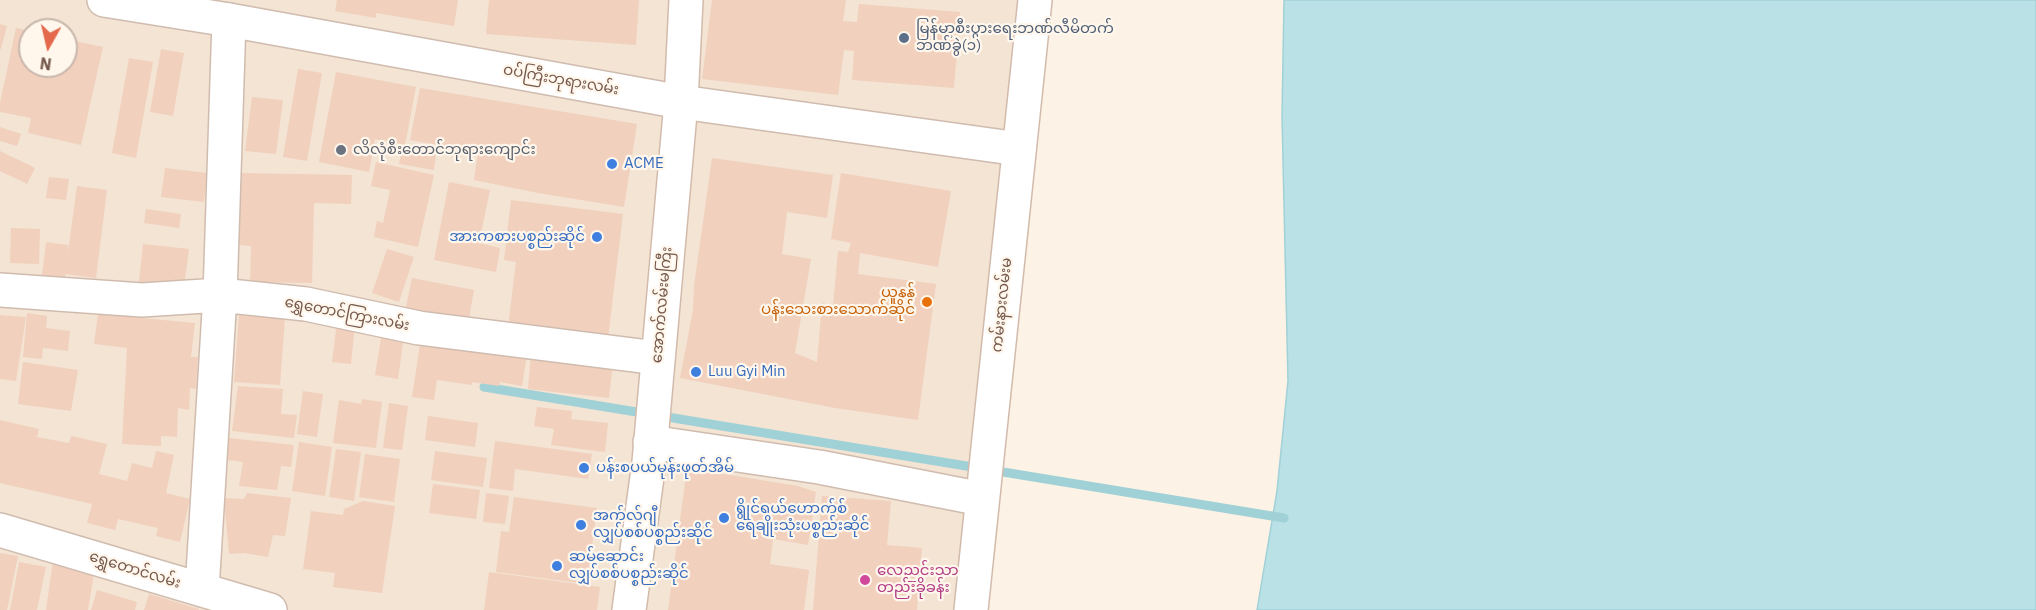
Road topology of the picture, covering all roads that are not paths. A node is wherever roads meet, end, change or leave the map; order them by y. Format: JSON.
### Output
{"nodes":[{"id":1,"x":104,"y":0,"type":"edge"},
{"id":2,"x":686,"y":0,"type":"edge"},
{"id":3,"x":1035,"y":0,"type":"edge"},
{"id":4,"x":229,"y":20,"type":"junction"},
{"id":5,"x":681,"y":102,"type":"junction"},
{"id":6,"x":1019,"y":149,"type":"junction"},
{"id":7,"x":0,"y":291,"type":"edge"},
{"id":8,"x":220,"y":295,"type":"junction"},
{"id":9,"x":657,"y":358,"type":"junction"},
{"id":10,"x":650,"y":442,"type":"junction"},
{"id":11,"x":982,"y":499,"type":"junction"},
{"id":12,"x":0,"y":530,"type":"edge"},
{"id":13,"x":202,"y":590,"type":"junction"},
{"id":14,"x":270,"y":610,"type":"edge"},
{"id":15,"x":629,"y":610,"type":"edge"},
{"id":16,"x":971,"y":610,"type":"edge"}],
"edges":[{"from":1,"to":4,"type":"street","name":"ဝပ်ကြီးဘုရားလမ်း"},
{"from":2,"to":5,"type":"street","name":"အောက်လမ်းမကြီး"},
{"from":3,"to":6,"type":"street","name":"ကမ်းနားလမ်းမ"},
{"from":4,"to":5,"type":"street","name":"ဝပ်ကြီးဘုရားလမ်း"},
{"from":4,"to":8,"type":"street"},
{"from":5,"to":6,"type":"street","name":"ဝပ်ကြီးဘုရားလမ်း"},
{"from":5,"to":9,"type":"street","name":"အောက်လမ်းမကြီး"},
{"from":6,"to":11,"type":"street","name":"ကမ်းနားလမ်းမ"},
{"from":7,"to":8,"type":"street","name":"ရွှေတောင်ကြားလမ်း"},
{"from":8,"to":9,"type":"street","name":"ရွှေတောင်ကြားလမ်း"},
{"from":8,"to":13,"type":"street"},
{"from":9,"to":10,"type":"street","name":"အောက်လမ်းမကြီး"},
{"from":10,"to":11,"type":"street"},
{"from":10,"to":15,"type":"street","name":"အောက်လမ်းမကြီး"},
{"from":11,"to":16,"type":"street","name":"ကမ်းနားလမ်းမ"},
{"from":12,"to":13,"type":"street","name":"ရွှေတောင်လမ်း"},
{"from":13,"to":14,"type":"street","name":"ရွှေတောင်လမ်း"}]}
